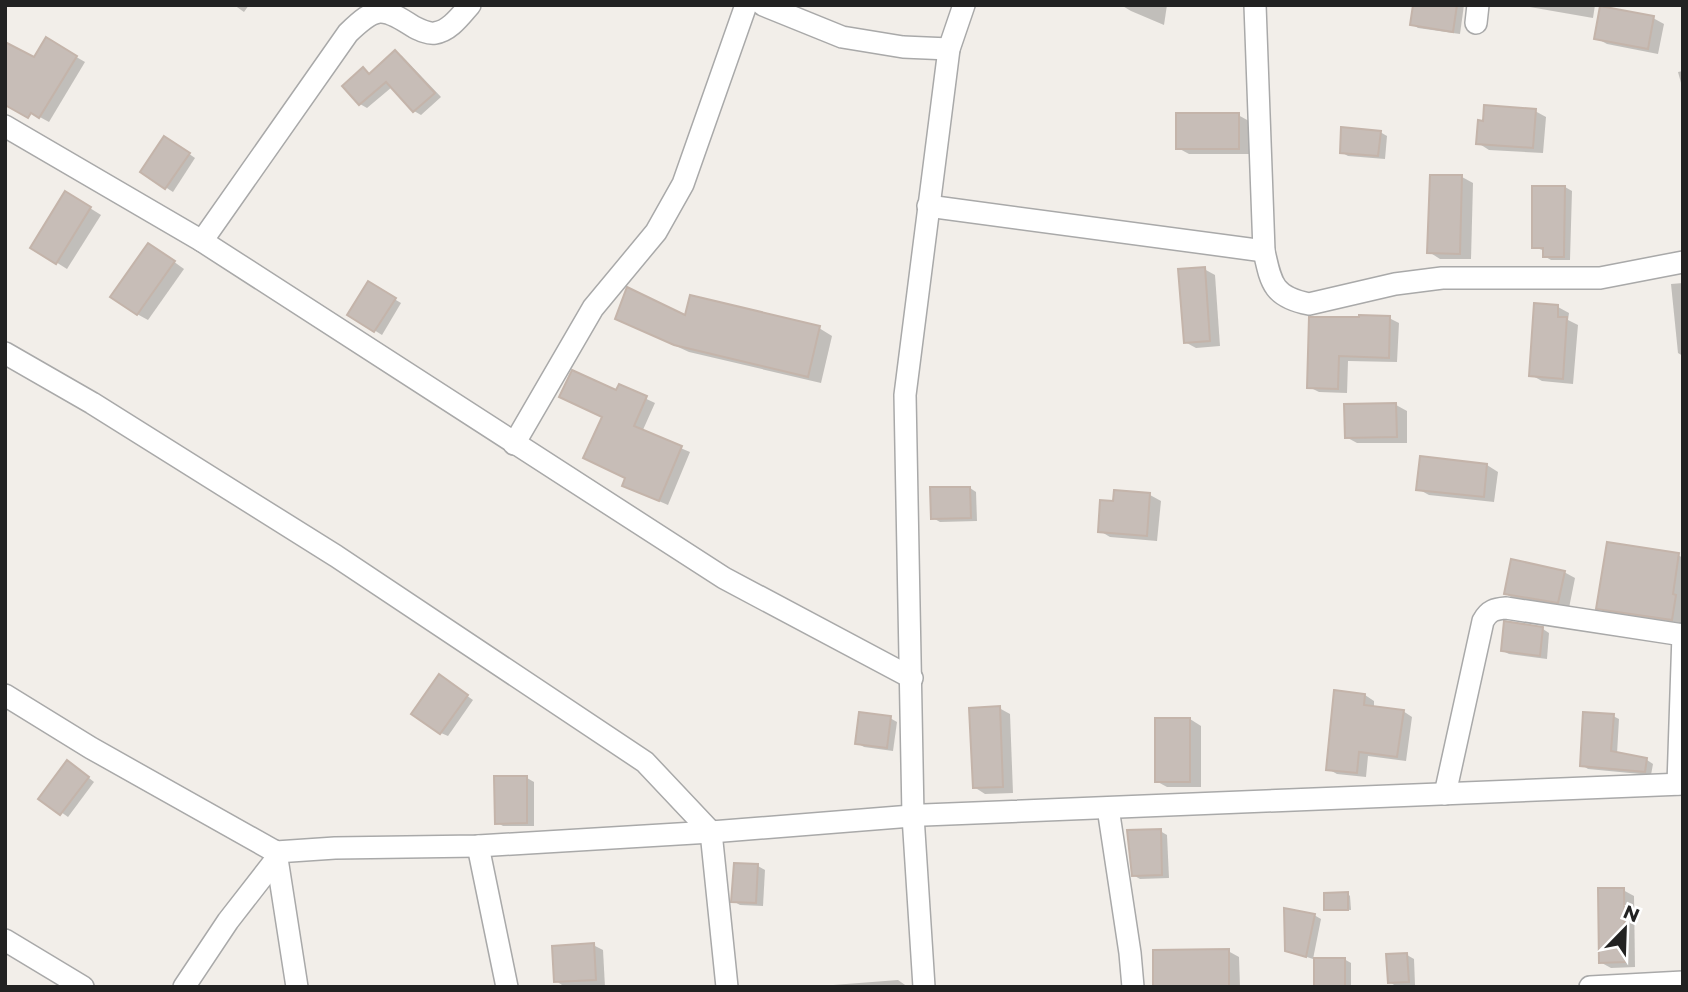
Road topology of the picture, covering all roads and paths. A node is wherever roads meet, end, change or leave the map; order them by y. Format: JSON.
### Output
{"nodes":[{"id":1,"x":470,"y":5,"type":"edge"},
{"id":2,"x":746,"y":5,"type":"edge"},
{"id":3,"x":763,"y":5,"type":"edge"},
{"id":4,"x":964,"y":5,"type":"edge"},
{"id":5,"x":1255,"y":5,"type":"edge"},
{"id":6,"x":949,"y":49,"type":"junction"},
{"id":7,"x":5,"y":126,"type":"edge"},
{"id":8,"x":928,"y":206,"type":"junction"},
{"id":9,"x":202,"y":241,"type":"junction"},
{"id":10,"x":1264,"y":251,"type":"junction"},
{"id":11,"x":1683,"y":262,"type":"edge"},
{"id":12,"x":5,"y":353,"type":"edge"},
{"id":13,"x":514,"y":444,"type":"junction"},
{"id":14,"x":1683,"y":634,"type":"edge"},
{"id":15,"x":912,"y":678,"type":"junction"},
{"id":16,"x":5,"y":695,"type":"edge"},
{"id":17,"x":1680,"y":784,"type":"edge"},
{"id":18,"x":1445,"y":794,"type":"junction"},
{"id":19,"x":1108,"y":808,"type":"junction"},
{"id":20,"x":913,"y":816,"type":"junction"},
{"id":21,"x":711,"y":832,"type":"junction"},
{"id":22,"x":478,"y":846,"type":"junction"},
{"id":23,"x":277,"y":855,"type":"junction"},
{"id":24,"x":5,"y":940,"type":"edge"},
{"id":25,"x":1683,"y":982,"type":"edge"},
{"id":26,"x":83,"y":987,"type":"edge"},
{"id":27,"x":184,"y":987,"type":"edge"},
{"id":28,"x":298,"y":987,"type":"edge"},
{"id":29,"x":507,"y":987,"type":"edge"},
{"id":30,"x":727,"y":987,"type":"edge"},
{"id":31,"x":924,"y":987,"type":"edge"},
{"id":32,"x":1133,"y":987,"type":"edge"},
{"id":33,"x":1590,"y":987,"type":"edge"}],
"edges":[{"from":1,"to":9,"type":"street"},
{"from":2,"to":13,"type":"street"},
{"from":3,"to":6,"type":"street"},
{"from":4,"to":6,"type":"street"},
{"from":5,"to":10,"type":"street"},
{"from":6,"to":8,"type":"street"},
{"from":7,"to":9,"type":"street"},
{"from":8,"to":10,"type":"street"},
{"from":8,"to":15,"type":"street"},
{"from":9,"to":13,"type":"street"},
{"from":10,"to":11,"type":"street"},
{"from":12,"to":21,"type":"street"},
{"from":13,"to":15,"type":"street"},
{"from":14,"to":17,"type":"street"},
{"from":14,"to":18,"type":"street"},
{"from":15,"to":20,"type":"street"},
{"from":16,"to":23,"type":"street"},
{"from":17,"to":18,"type":"street"},
{"from":18,"to":19,"type":"street"},
{"from":19,"to":20,"type":"street"},
{"from":19,"to":32,"type":"street"},
{"from":20,"to":21,"type":"street"},
{"from":20,"to":31,"type":"street"},
{"from":21,"to":22,"type":"street"},
{"from":21,"to":30,"type":"street"},
{"from":22,"to":23,"type":"street"},
{"from":22,"to":29,"type":"street"},
{"from":23,"to":27,"type":"street"},
{"from":23,"to":28,"type":"street"},
{"from":24,"to":26,"type":"street"},
{"from":25,"to":33,"type":"street"}]}
